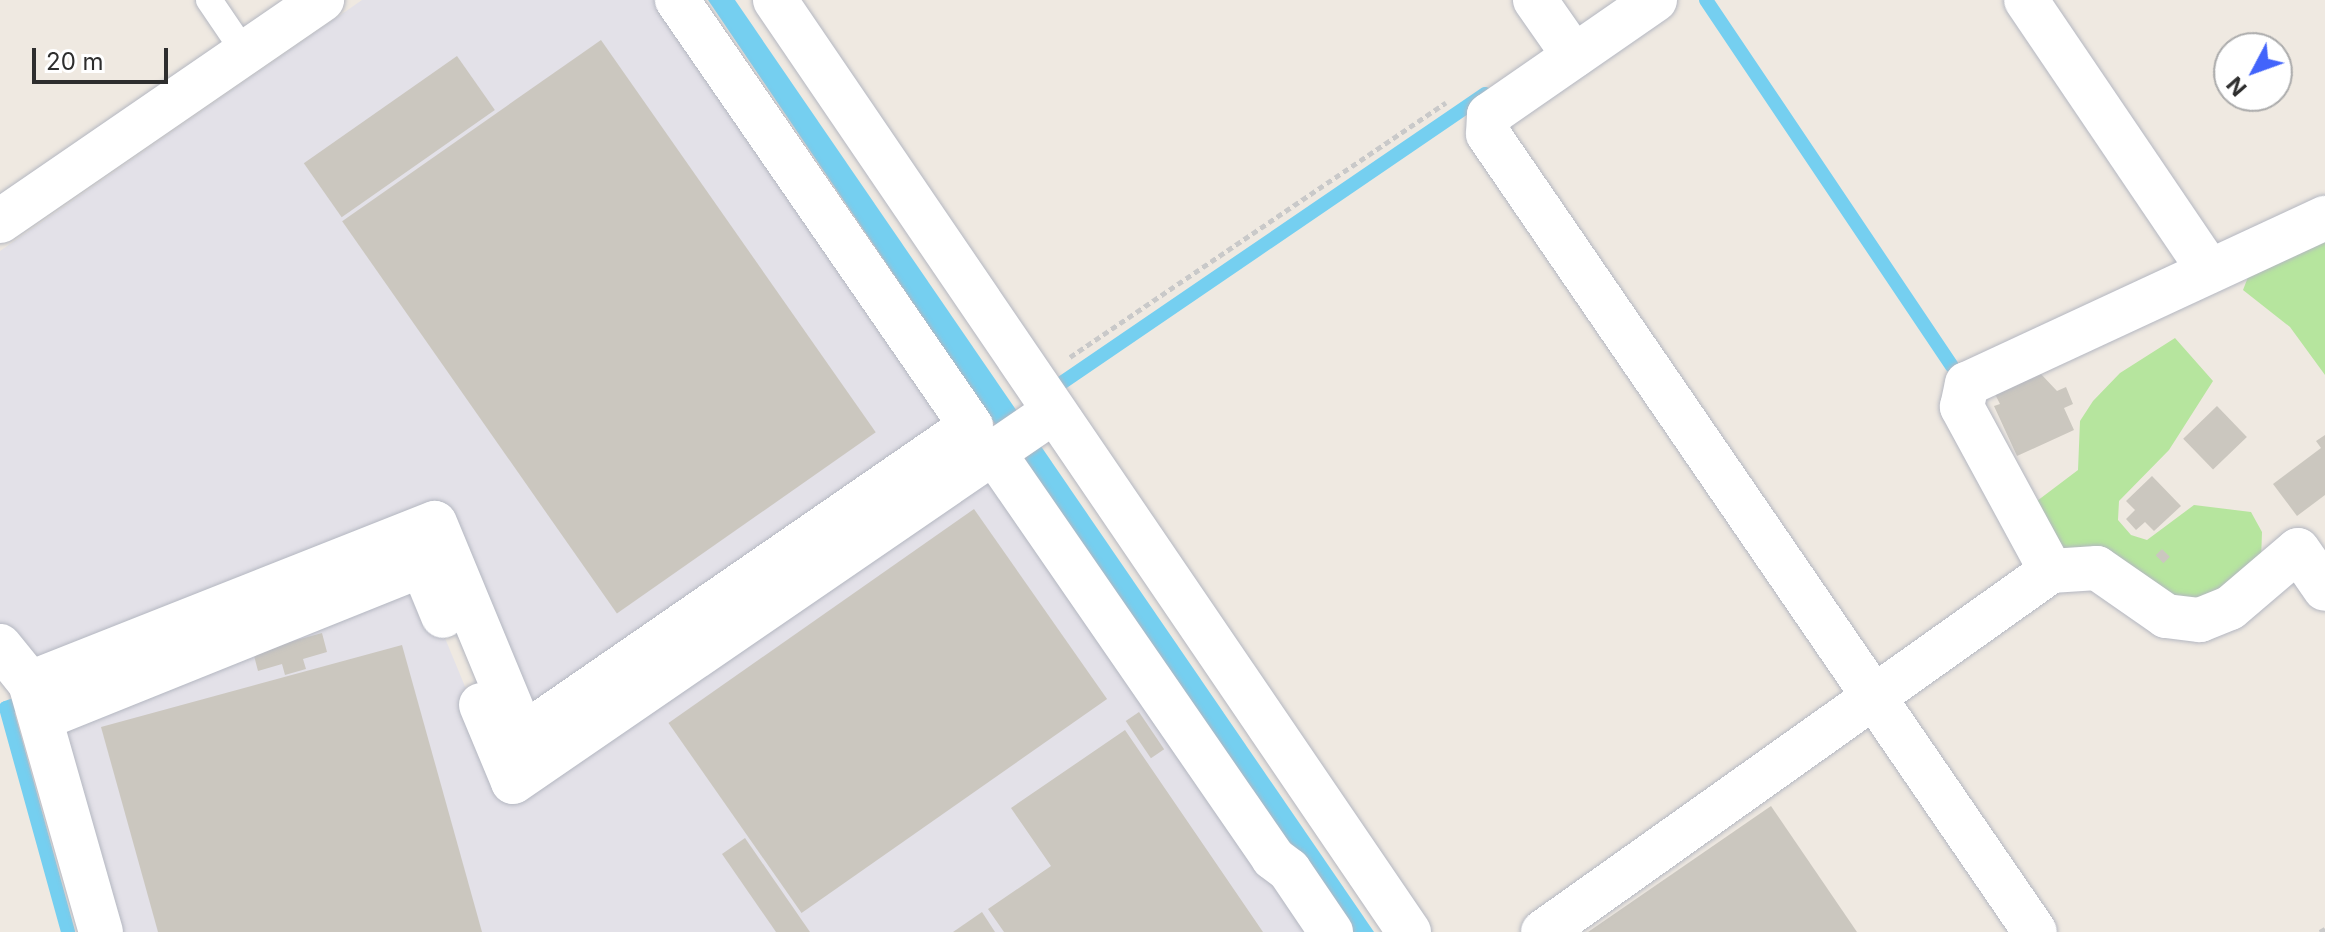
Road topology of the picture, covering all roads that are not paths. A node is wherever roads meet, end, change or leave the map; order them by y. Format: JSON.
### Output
{"nodes":[{"id":1,"x":209,"y":0,"type":"edge"},
{"id":2,"x":322,"y":0,"type":"edge"},
{"id":3,"x":677,"y":0,"type":"edge"},
{"id":4,"x":775,"y":0,"type":"edge"},
{"id":5,"x":1535,"y":0,"type":"edge"},
{"id":6,"x":1655,"y":0,"type":"edge"},
{"id":7,"x":2026,"y":0,"type":"edge"},
{"id":8,"x":245,"y":53,"type":"junction"},
{"id":9,"x":1574,"y":56,"type":"junction"},
{"id":10,"x":2325,"y":218,"type":"edge"},
{"id":11,"x":0,"y":221,"type":"edge"},
{"id":12,"x":2208,"y":269,"type":"junction"},
{"id":13,"x":1042,"y":405,"type":"junction"},
{"id":14,"x":997,"y":450,"type":"junction"},
{"id":15,"x":947,"y":463,"type":"junction"},
{"id":16,"x":2051,"y":571,"type":"junction"},
{"id":17,"x":2325,"y":589,"type":"edge"},
{"id":18,"x":0,"y":646,"type":"edge"},
{"id":19,"x":1874,"y":697,"type":"junction"},
{"id":20,"x":36,"y":701,"type":"junction"},
{"id":21,"x":101,"y":932,"type":"edge"},
{"id":22,"x":1331,"y":932,"type":"edge"},
{"id":23,"x":1409,"y":932,"type":"edge"},
{"id":24,"x":1543,"y":932,"type":"edge"},
{"id":25,"x":2035,"y":932,"type":"edge"}],
"edges":[{"from":1,"to":8,"type":"lane"},
{"from":2,"to":8,"type":"street"},
{"from":3,"to":15,"type":"street"},
{"from":4,"to":13,"type":"street"},
{"from":5,"to":9,"type":"street"},
{"from":6,"to":9,"type":"street"},
{"from":7,"to":12,"type":"street"},
{"from":8,"to":11,"type":"street"},
{"from":9,"to":19,"type":"street"},
{"from":10,"to":12,"type":"street"},
{"from":12,"to":16,"type":"street"},
{"from":13,"to":14,"type":"street"},
{"from":13,"to":23,"type":"street"},
{"from":14,"to":15,"type":"street"},
{"from":14,"to":22,"type":"street"},
{"from":15,"to":20,"type":"street"},
{"from":16,"to":17,"type":"street"},
{"from":16,"to":19,"type":"street"},
{"from":18,"to":20,"type":"street"},
{"from":19,"to":24,"type":"street"},
{"from":19,"to":25,"type":"street"},
{"from":20,"to":21,"type":"street"}]}
